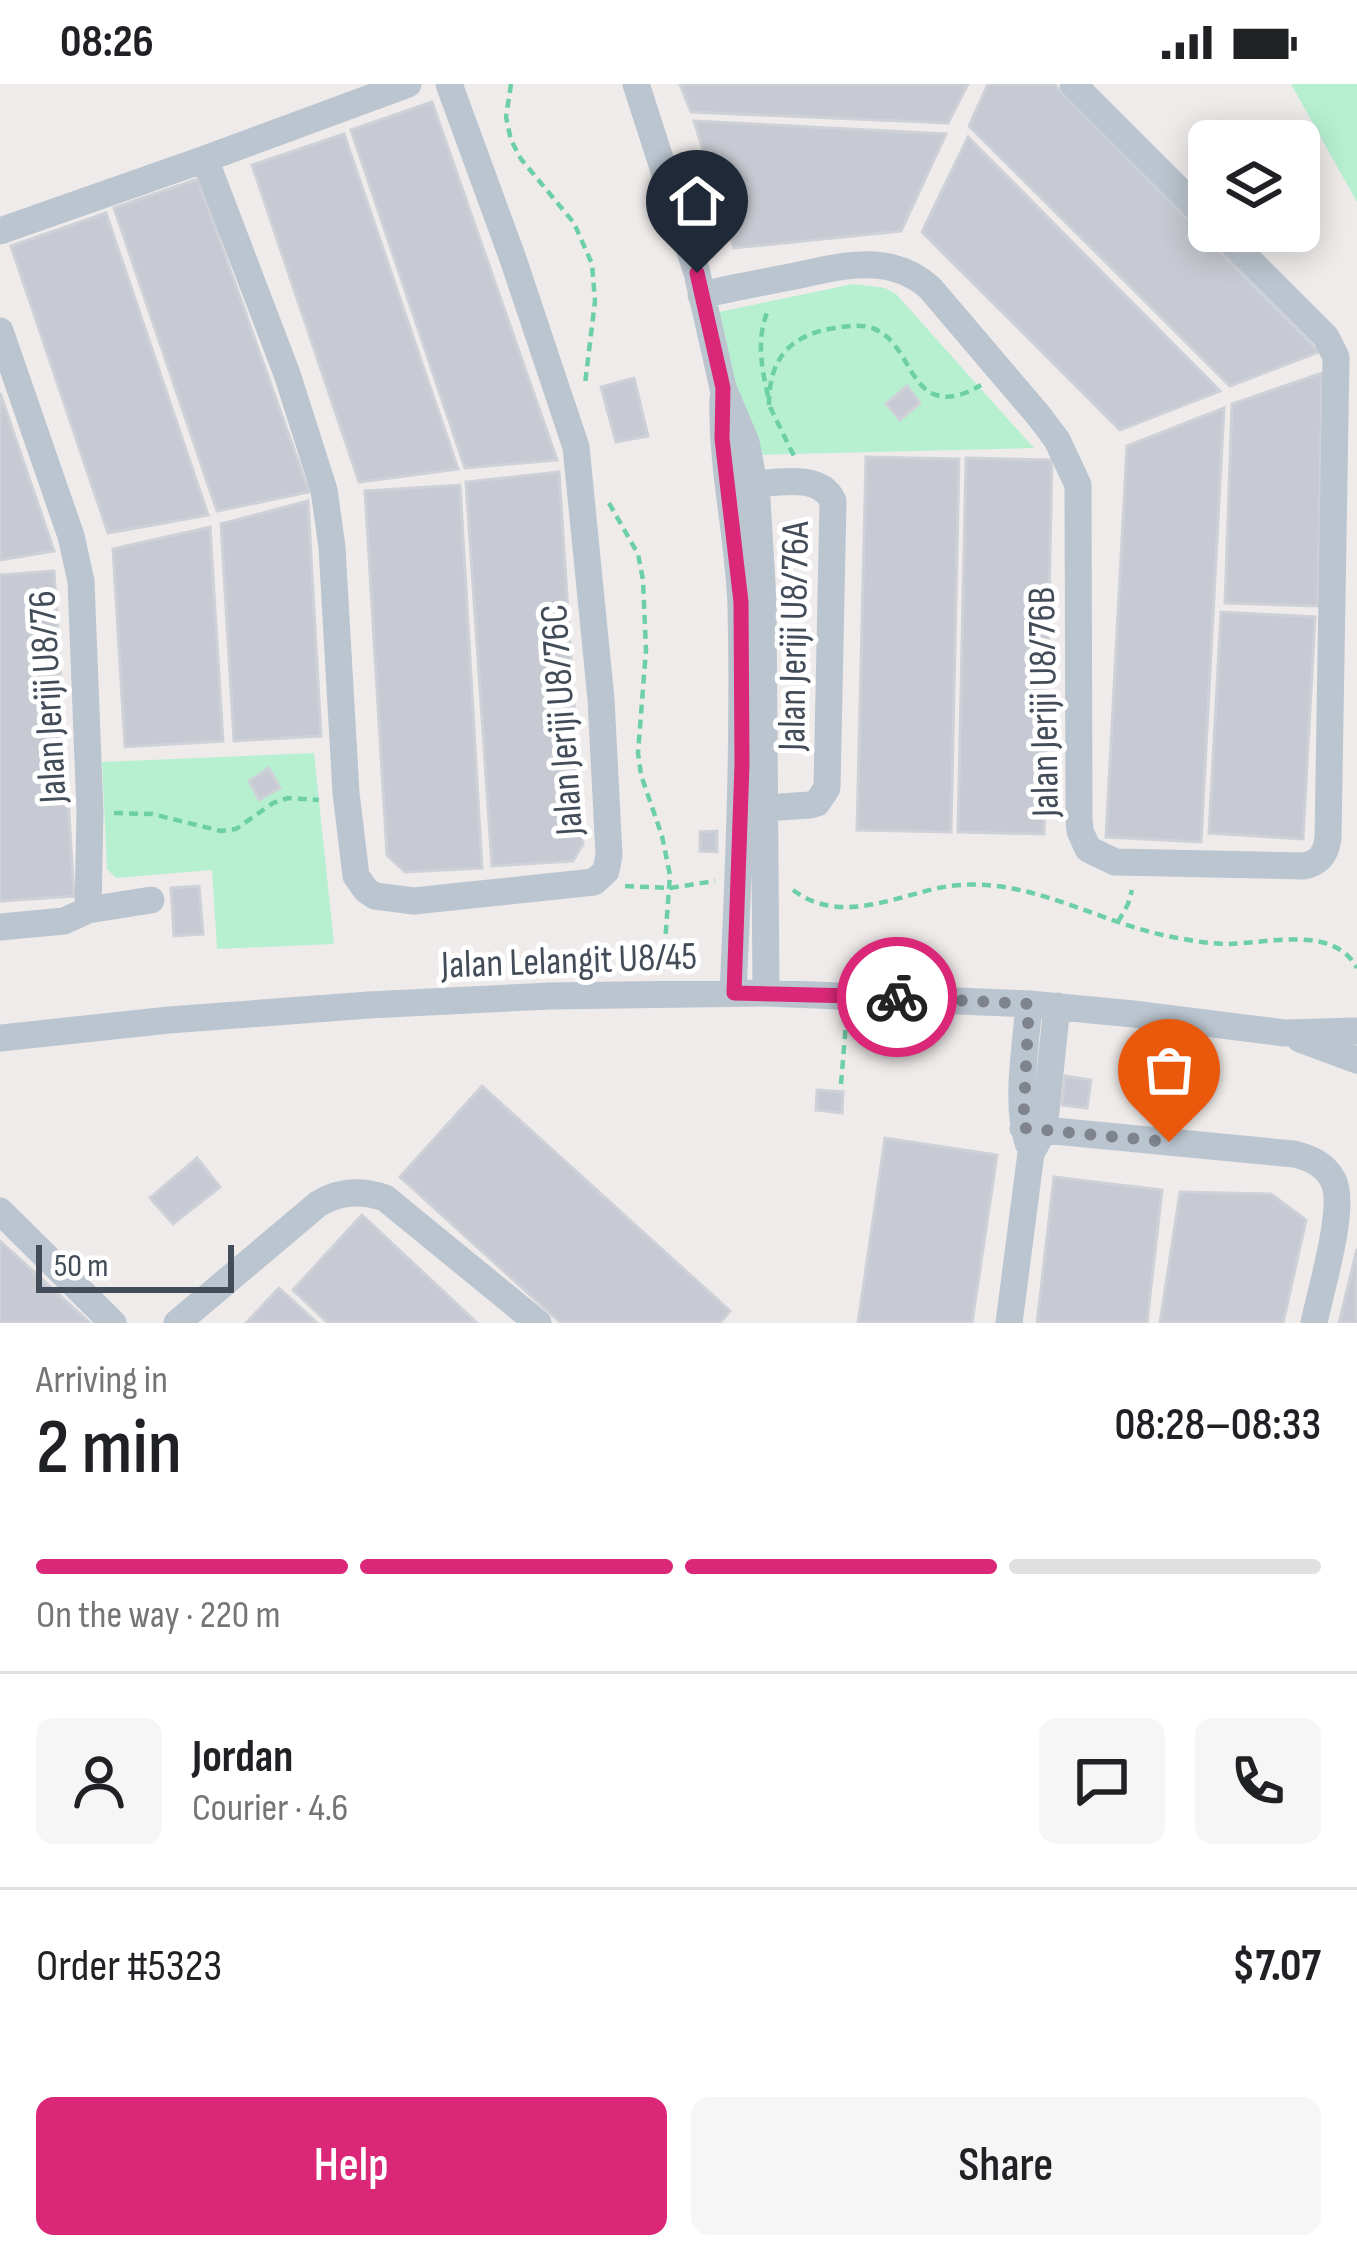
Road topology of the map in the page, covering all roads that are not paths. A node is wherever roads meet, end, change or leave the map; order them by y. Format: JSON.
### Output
{"nodes":[{"id":1,"x":408,"y":84,"type":"edge"},
{"id":2,"x":449,"y":84,"type":"edge"},
{"id":3,"x":635,"y":84,"type":"edge"},
{"id":4,"x":1073,"y":84,"type":"edge"},
{"id":5,"x":205,"y":159,"type":"junction"},
{"id":6,"x":1188,"y":199,"type":"edge"},
{"id":7,"x":0,"y":230,"type":"edge"},
{"id":8,"x":1241,"y":252,"type":"edge"},
{"id":9,"x":701,"y":295,"type":"junction"},
{"id":10,"x":0,"y":331,"type":"edge"},
{"id":11,"x":723,"y":388,"type":"junction"},
{"id":12,"x":754,"y":484,"type":"junction"},
{"id":13,"x":764,"y":808,"type":"junction"},
{"id":14,"x":751,"y":873,"type":"junction"},
{"id":15,"x":151,"y":900,"type":"dead end"},
{"id":16,"x":88,"y":910,"type":"junction"},
{"id":17,"x":0,"y":927,"type":"edge"},
{"id":18,"x":734,"y":993,"type":"junction"},
{"id":19,"x":766,"y":993,"type":"junction"},
{"id":20,"x":1043,"y":1005,"type":"junction"},
{"id":21,"x":1357,"y":1031,"type":"edge"},
{"id":22,"x":1285,"y":1033,"type":"junction"},
{"id":23,"x":0,"y":1038,"type":"edge"},
{"id":24,"x":1357,"y":1060,"type":"edge"},
{"id":25,"x":1033,"y":1137,"type":"junction"},
{"id":26,"x":0,"y":1211,"type":"edge"},
{"id":27,"x":113,"y":1323,"type":"edge"},
{"id":28,"x":176,"y":1323,"type":"edge"},
{"id":29,"x":538,"y":1323,"type":"edge"},
{"id":30,"x":1009,"y":1323,"type":"edge"},
{"id":31,"x":1314,"y":1323,"type":"edge"}],
"edges":[{"from":1,"to":5,"type":"street"},
{"from":2,"to":5,"type":"street","name":"Jalan Jeriji U8/76C"},
{"from":3,"to":9,"type":"street"},
{"from":4,"to":6,"type":"street"},
{"from":5,"to":7,"type":"street"},
{"from":8,"to":9,"type":"street","name":"Jalan Jeriji U8/76B"},
{"from":9,"to":11,"type":"street"},
{"from":10,"to":16,"type":"street","name":"Jalan Jeriji U8/76"},
{"from":11,"to":12,"type":"street"},
{"from":11,"to":14,"type":"street"},
{"from":12,"to":13,"type":"street"},
{"from":12,"to":13,"type":"street","name":"Jalan Jeriji U8/76A"},
{"from":13,"to":14,"type":"street"},
{"from":14,"to":18,"type":"street"},
{"from":14,"to":19,"type":"street"},
{"from":15,"to":16,"type":"street"},
{"from":16,"to":17,"type":"street"},
{"from":18,"to":19,"type":"street","name":"Jalan Lelangit U8/45"},
{"from":18,"to":23,"type":"street","name":"Jalan Lelangit U8/45"},
{"from":19,"to":20,"type":"street","name":"Jalan Lelangit U8/45"},
{"from":20,"to":22,"type":"street","name":"Jalan Lelangit U8/45"},
{"from":20,"to":25,"type":"street"},
{"from":21,"to":22,"type":"street","name":"Jalan Lelangit U8/45"},
{"from":22,"to":24,"type":"street","name":"Jalan Lelangit U8/45"},
{"from":25,"to":30,"type":"street"},
{"from":25,"to":31,"type":"street"},
{"from":26,"to":27,"type":"street"},
{"from":28,"to":29,"type":"street"}]}
